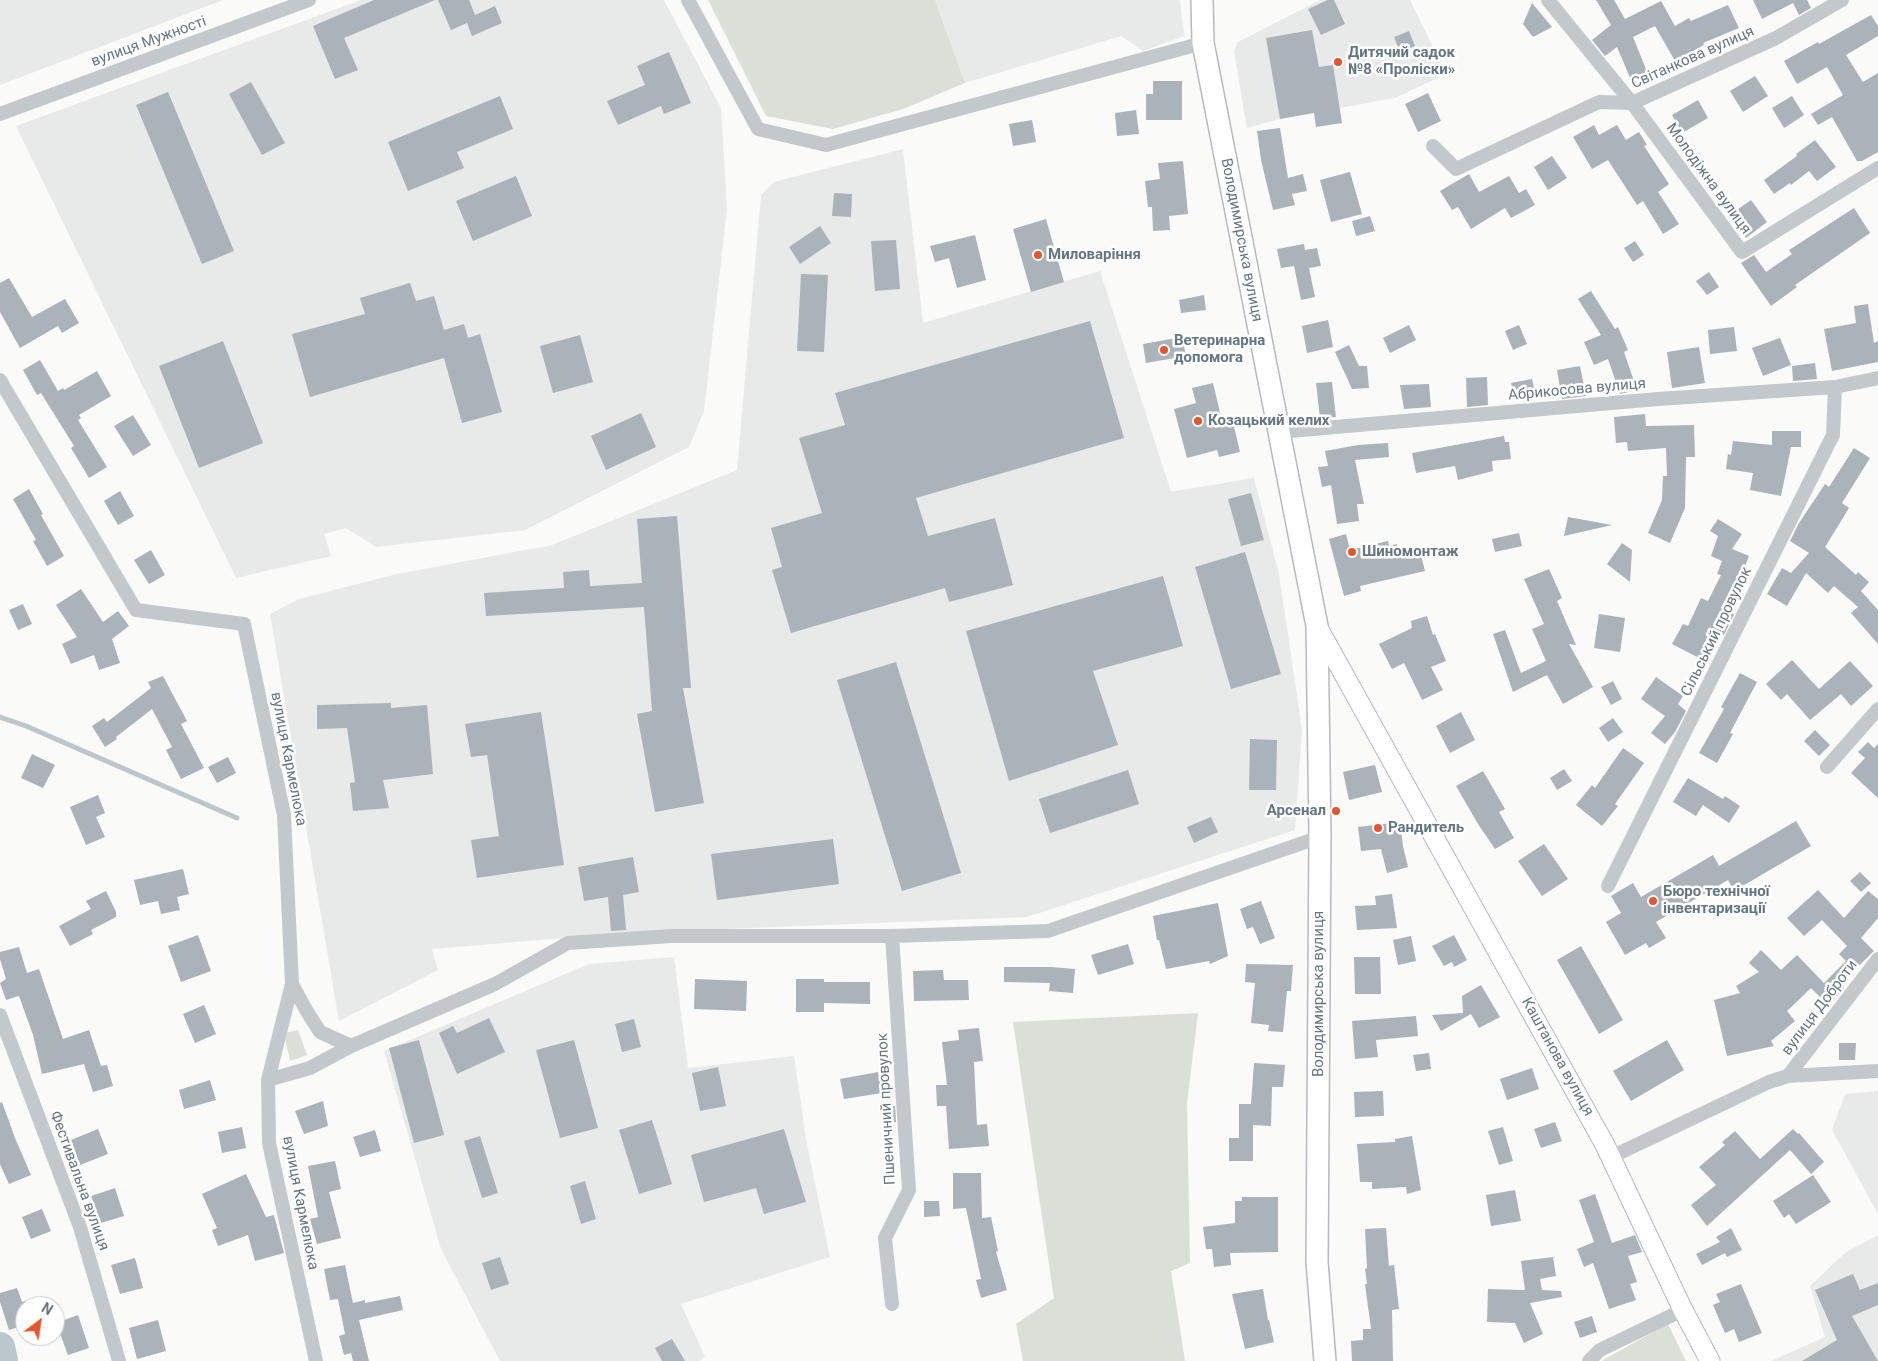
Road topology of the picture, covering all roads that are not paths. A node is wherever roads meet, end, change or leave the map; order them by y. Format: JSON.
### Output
{"nodes":[{"id":1,"x":309,"y":0,"type":"edge"},
{"id":2,"x":688,"y":0,"type":"edge"},
{"id":3,"x":1202,"y":0,"type":"edge"},
{"id":4,"x":1548,"y":0,"type":"edge"},
{"id":5,"x":1842,"y":0,"type":"edge"},
{"id":6,"x":1203,"y":43,"type":"junction"},
{"id":7,"x":1632,"y":103,"type":"junction"},
{"id":8,"x":0,"y":114,"type":"edge"},
{"id":9,"x":1433,"y":146,"type":"dead end"},
{"id":10,"x":1878,"y":168,"type":"edge"},
{"id":11,"x":1878,"y":378,"type":"edge"},
{"id":12,"x":0,"y":380,"type":"edge"},
{"id":13,"x":1835,"y":387,"type":"junction"},
{"id":14,"x":1278,"y":432,"type":"junction"},
{"id":15,"x":1317,"y":626,"type":"junction"},
{"id":16,"x":1878,"y":709,"type":"edge"},
{"id":17,"x":1827,"y":767,"type":"dead end"},
{"id":18,"x":1320,"y":837,"type":"junction"},
{"id":19,"x":1608,"y":886,"type":"dead end"},
{"id":20,"x":892,"y":936,"type":"junction"},
{"id":21,"x":1502,"y":957,"type":"joint"},
{"id":22,"x":1878,"y":959,"type":"edge"},
{"id":23,"x":292,"y":984,"type":"junction"},
{"id":24,"x":0,"y":1015,"type":"edge"},
{"id":25,"x":351,"y":1046,"type":"junction"},
{"id":26,"x":1878,"y":1071,"type":"edge"},
{"id":27,"x":1788,"y":1076,"type":"junction"},
{"id":28,"x":268,"y":1080,"type":"junction"},
{"id":29,"x":1611,"y":1157,"type":"junction"},
{"id":30,"x":892,"y":1304,"type":"dead end"},
{"id":31,"x":1683,"y":1310,"type":"junction"},
{"id":32,"x":119,"y":1361,"type":"edge"},
{"id":33,"x":316,"y":1361,"type":"edge"},
{"id":34,"x":1325,"y":1361,"type":"edge"},
{"id":35,"x":1589,"y":1361,"type":"edge"},
{"id":36,"x":1710,"y":1361,"type":"edge"}],
"edges":[{"from":1,"to":8,"type":"street","name":"вулиця Мужності"},
{"from":2,"to":6,"type":"street"},
{"from":3,"to":6,"type":"main road","name":"Володимирська вулиця"},
{"from":4,"to":7,"type":"street","name":"Молодіжна вулиця"},
{"from":5,"to":7,"type":"street","name":"Світанкова вулиця"},
{"from":6,"to":14,"type":"main road","name":"Володимирська вулиця"},
{"from":7,"to":9,"type":"street","name":"Світанкова вулиця"},
{"from":7,"to":10,"type":"street","name":"Молодіжна вулиця"},
{"from":11,"to":13,"type":"street","name":"Абрикосова вулиця"},
{"from":12,"to":23,"type":"street","name":"вулиця Кармелюка"},
{"from":13,"to":14,"type":"street","name":"Абрикосова вулиця"},
{"from":13,"to":19,"type":"street","name":"Сільський провулок"},
{"from":14,"to":15,"type":"main road","name":"Володимирська вулиця"},
{"from":15,"to":18,"type":"main road","name":"Володимирська вулиця"},
{"from":15,"to":21,"type":"street","name":"Володимирська вулиця"},
{"from":16,"to":17,"type":"street"},
{"from":18,"to":20,"type":"street"},
{"from":18,"to":34,"type":"main road","name":"Володимирська вулиця"},
{"from":20,"to":25,"type":"street"},
{"from":20,"to":30,"type":"street","name":"Пшеничний провулок"},
{"from":21,"to":29,"type":"street","name":"Каштанова вулиця"},
{"from":22,"to":27,"type":"street","name":"вулиця Доброти"},
{"from":23,"to":25,"type":"street"},
{"from":23,"to":28,"type":"street","name":"вулиця Кармелюка"},
{"from":24,"to":32,"type":"street","name":"Фестивальна вулиця"},
{"from":25,"to":28,"type":"street"},
{"from":26,"to":27,"type":"street"},
{"from":27,"to":29,"type":"street"},
{"from":28,"to":33,"type":"street","name":"вулиця Кармелюка"},
{"from":29,"to":31,"type":"street","name":"Каштанова вулиця"},
{"from":31,"to":35,"type":"street"},
{"from":31,"to":36,"type":"street","name":"Каштанова вулиця"}]}
